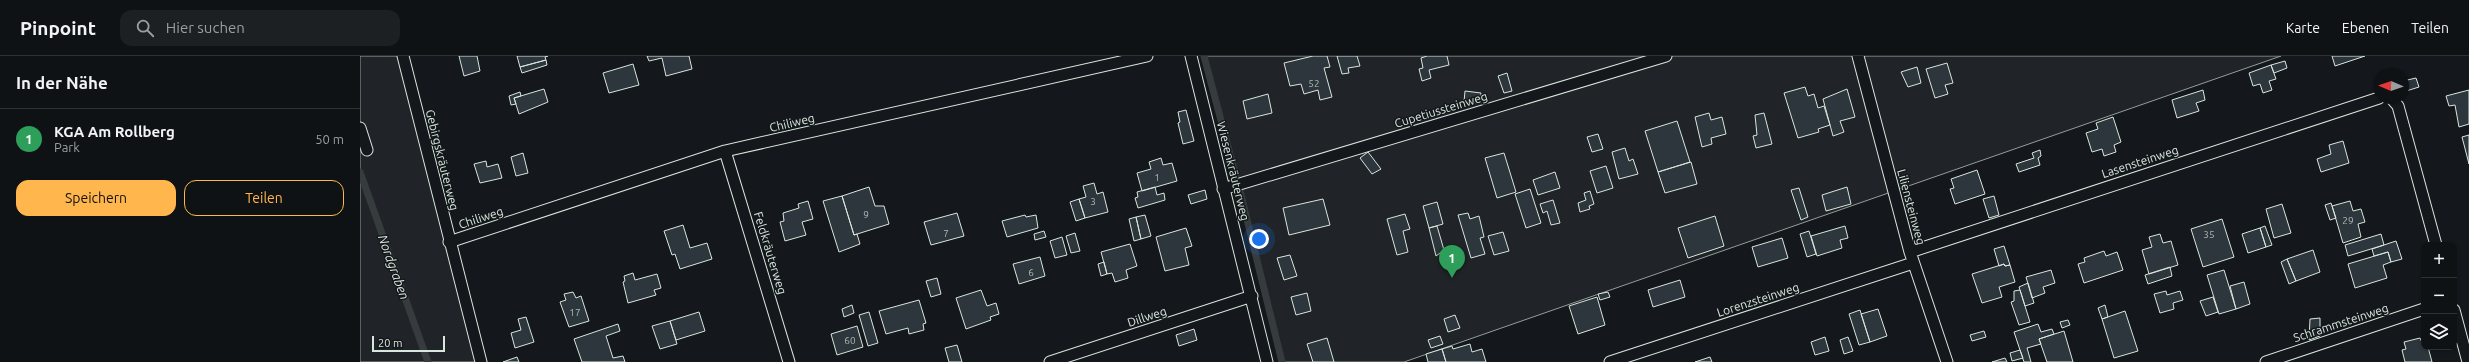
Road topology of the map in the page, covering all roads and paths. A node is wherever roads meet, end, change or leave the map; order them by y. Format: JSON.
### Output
{"nodes":[{"id":1,"x":403,"y":56,"type":"edge"},
{"id":2,"x":1147,"y":56,"type":"edge"},
{"id":3,"x":1191,"y":56,"type":"edge"},
{"id":4,"x":1666,"y":56,"type":"edge"},
{"id":5,"x":1858,"y":56,"type":"edge"},
{"id":6,"x":2373,"y":100,"type":"edge"},
{"id":7,"x":2396,"y":104,"type":"edge"},
{"id":8,"x":360,"y":128,"type":"edge"},
{"id":9,"x":366,"y":150,"type":"dead end"},
{"id":10,"x":725,"y":151,"type":"junction"},
{"id":11,"x":1223,"y":189,"type":"junction"},
{"id":12,"x":449,"y":242,"type":"junction"},
{"id":13,"x":2435,"y":242,"type":"edge"},
{"id":14,"x":1912,"y":257,"type":"junction"},
{"id":15,"x":1252,"y":296,"type":"junction"},
{"id":16,"x":2421,"y":310,"type":"edge"},
{"id":17,"x":2455,"y":314,"type":"edge"},
{"id":18,"x":481,"y":362,"type":"edge"},
{"id":19,"x":789,"y":362,"type":"edge"},
{"id":20,"x":1050,"y":362,"type":"edge"},
{"id":21,"x":1267,"y":362,"type":"edge"},
{"id":22,"x":1610,"y":362,"type":"edge"},
{"id":23,"x":1947,"y":362,"type":"edge"},
{"id":24,"x":2266,"y":362,"type":"edge"},
{"id":25,"x":2468,"y":362,"type":"edge"}],
"edges":[{"from":1,"to":12,"type":"lane","name":"Gebirgskräuterweg"},
{"from":2,"to":10,"type":"lane","name":"Chiliweg"},
{"from":3,"to":11,"type":"lane","name":"Wiesenkräuterweg"},
{"from":4,"to":11,"type":"lane","name":"Cupetiussteinweg"},
{"from":5,"to":14,"type":"lane","name":"Liliensteinweg"},
{"from":6,"to":14,"type":"lane","name":"Lasensteinweg"},
{"from":7,"to":13,"type":"lane"},
{"from":8,"to":9,"type":"lane"},
{"from":10,"to":12,"type":"lane","name":"Chiliweg"},
{"from":10,"to":19,"type":"lane","name":"Feldkräuterweg"},
{"from":11,"to":15,"type":"lane","name":"Wiesenkräuterweg"},
{"from":12,"to":18,"type":"lane","name":"Gebirgskräuterweg"},
{"from":14,"to":22,"type":"lane","name":"Lorenzsteinweg"},
{"from":14,"to":23,"type":"lane","name":"Liliensteinweg"},
{"from":15,"to":20,"type":"lane","name":"Dillweg"},
{"from":15,"to":21,"type":"lane","name":"Wiesenkräuterweg"},
{"from":16,"to":24,"type":"lane","name":"Schrammsteinweg"},
{"from":17,"to":25,"type":"lane"}]}
